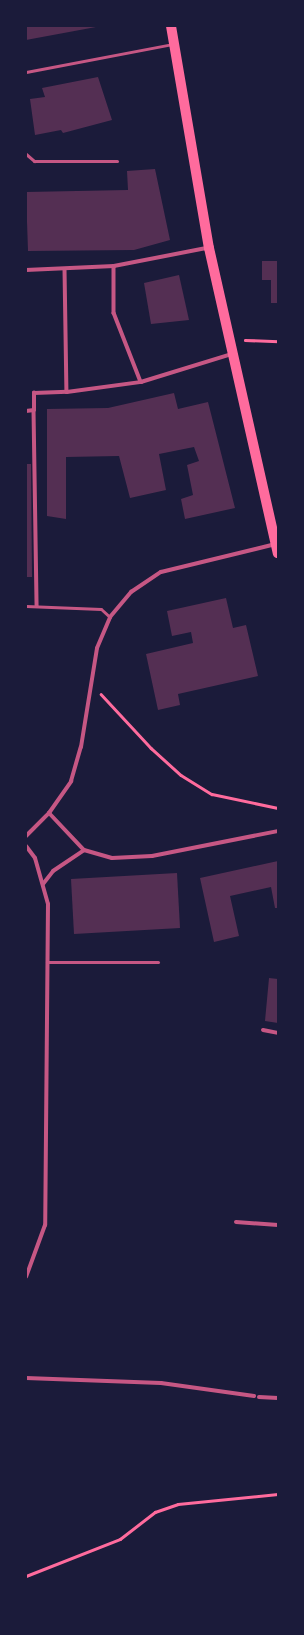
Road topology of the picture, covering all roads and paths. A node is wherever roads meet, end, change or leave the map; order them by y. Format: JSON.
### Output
{"nodes":[{"id":1,"x":171,"y":26,"type":"edge"},
{"id":2,"x":175,"y":44,"type":"junction"},
{"id":3,"x":26,"y":72,"type":"edge"},
{"id":4,"x":26,"y":154,"type":"edge"},
{"id":5,"x":117,"y":161,"type":"dead end"},
{"id":6,"x":209,"y":248,"type":"junction"},
{"id":7,"x":114,"y":266,"type":"junction"},
{"id":8,"x":65,"y":269,"type":"junction"},
{"id":9,"x":26,"y":270,"type":"edge"},
{"id":10,"x":229,"y":340,"type":"junction"},
{"id":11,"x":278,"y":341,"type":"edge"},
{"id":12,"x":233,"y":354,"type":"junction"},
{"id":13,"x":141,"y":382,"type":"junction"},
{"id":14,"x":67,"y":392,"type":"junction"},
{"id":15,"x":34,"y":410,"type":"junction"},
{"id":16,"x":26,"y":411,"type":"edge"},
{"id":17,"x":277,"y":549,"type":"edge"},
{"id":18,"x":26,"y":606,"type":"edge"},
{"id":19,"x":37,"y":606,"type":"junction"},
{"id":20,"x":110,"y":617,"type":"junction"},
{"id":21,"x":89,"y":690,"type":"junction"},
{"id":22,"x":278,"y":808,"type":"edge"},
{"id":23,"x":49,"y":813,"type":"junction"},
{"id":24,"x":278,"y":831,"type":"edge"},
{"id":25,"x":26,"y":836,"type":"edge"},
{"id":26,"x":26,"y":846,"type":"edge"},
{"id":27,"x":84,"y":850,"type":"junction"},
{"id":28,"x":43,"y":884,"type":"junction"},
{"id":29,"x":47,"y":962,"type":"junction"},
{"id":30,"x":158,"y":962,"type":"dead end"},
{"id":31,"x":263,"y":1030,"type":"dead end"},
{"id":32,"x":278,"y":1033,"type":"edge"},
{"id":33,"x":236,"y":1222,"type":"dead end"},
{"id":34,"x":278,"y":1225,"type":"edge"},
{"id":35,"x":26,"y":1277,"type":"edge"},
{"id":36,"x":26,"y":1378,"type":"edge"},
{"id":37,"x":278,"y":1398,"type":"edge"},
{"id":38,"x":278,"y":1494,"type":"edge"},
{"id":39,"x":26,"y":1576,"type":"edge"}],
"edges":[{"from":1,"to":2,"type":"main road"},
{"from":2,"to":3,"type":"lane"},
{"from":2,"to":6,"type":"main road"},
{"from":4,"to":5,"type":"lane"},
{"from":6,"to":7,"type":"street"},
{"from":6,"to":10,"type":"main road"},
{"from":7,"to":8,"type":"street"},
{"from":7,"to":13,"type":"street"},
{"from":8,"to":9,"type":"street"},
{"from":8,"to":14,"type":"street"},
{"from":10,"to":11,"type":"path"},
{"from":10,"to":12,"type":"main road"},
{"from":12,"to":13,"type":"street"},
{"from":12,"to":17,"type":"main road"},
{"from":13,"to":14,"type":"street"},
{"from":14,"to":15,"type":"street"},
{"from":15,"to":16,"type":"street"},
{"from":15,"to":19,"type":"street"},
{"from":17,"to":20,"type":"street"},
{"from":18,"to":19,"type":"lane"},
{"from":19,"to":20,"type":"lane"},
{"from":20,"to":21,"type":"street"},
{"from":21,"to":22,"type":"path"},
{"from":21,"to":23,"type":"street"},
{"from":23,"to":25,"type":"street"},
{"from":23,"to":27,"type":"street"},
{"from":24,"to":27,"type":"street"},
{"from":26,"to":28,"type":"street"},
{"from":27,"to":28,"type":"street"},
{"from":28,"to":29,"type":"street"},
{"from":29,"to":30,"type":"lane"},
{"from":29,"to":35,"type":"street"},
{"from":31,"to":32,"type":"street"},
{"from":33,"to":34,"type":"street"},
{"from":36,"to":37,"type":"street"},
{"from":38,"to":39,"type":"path"}]}
